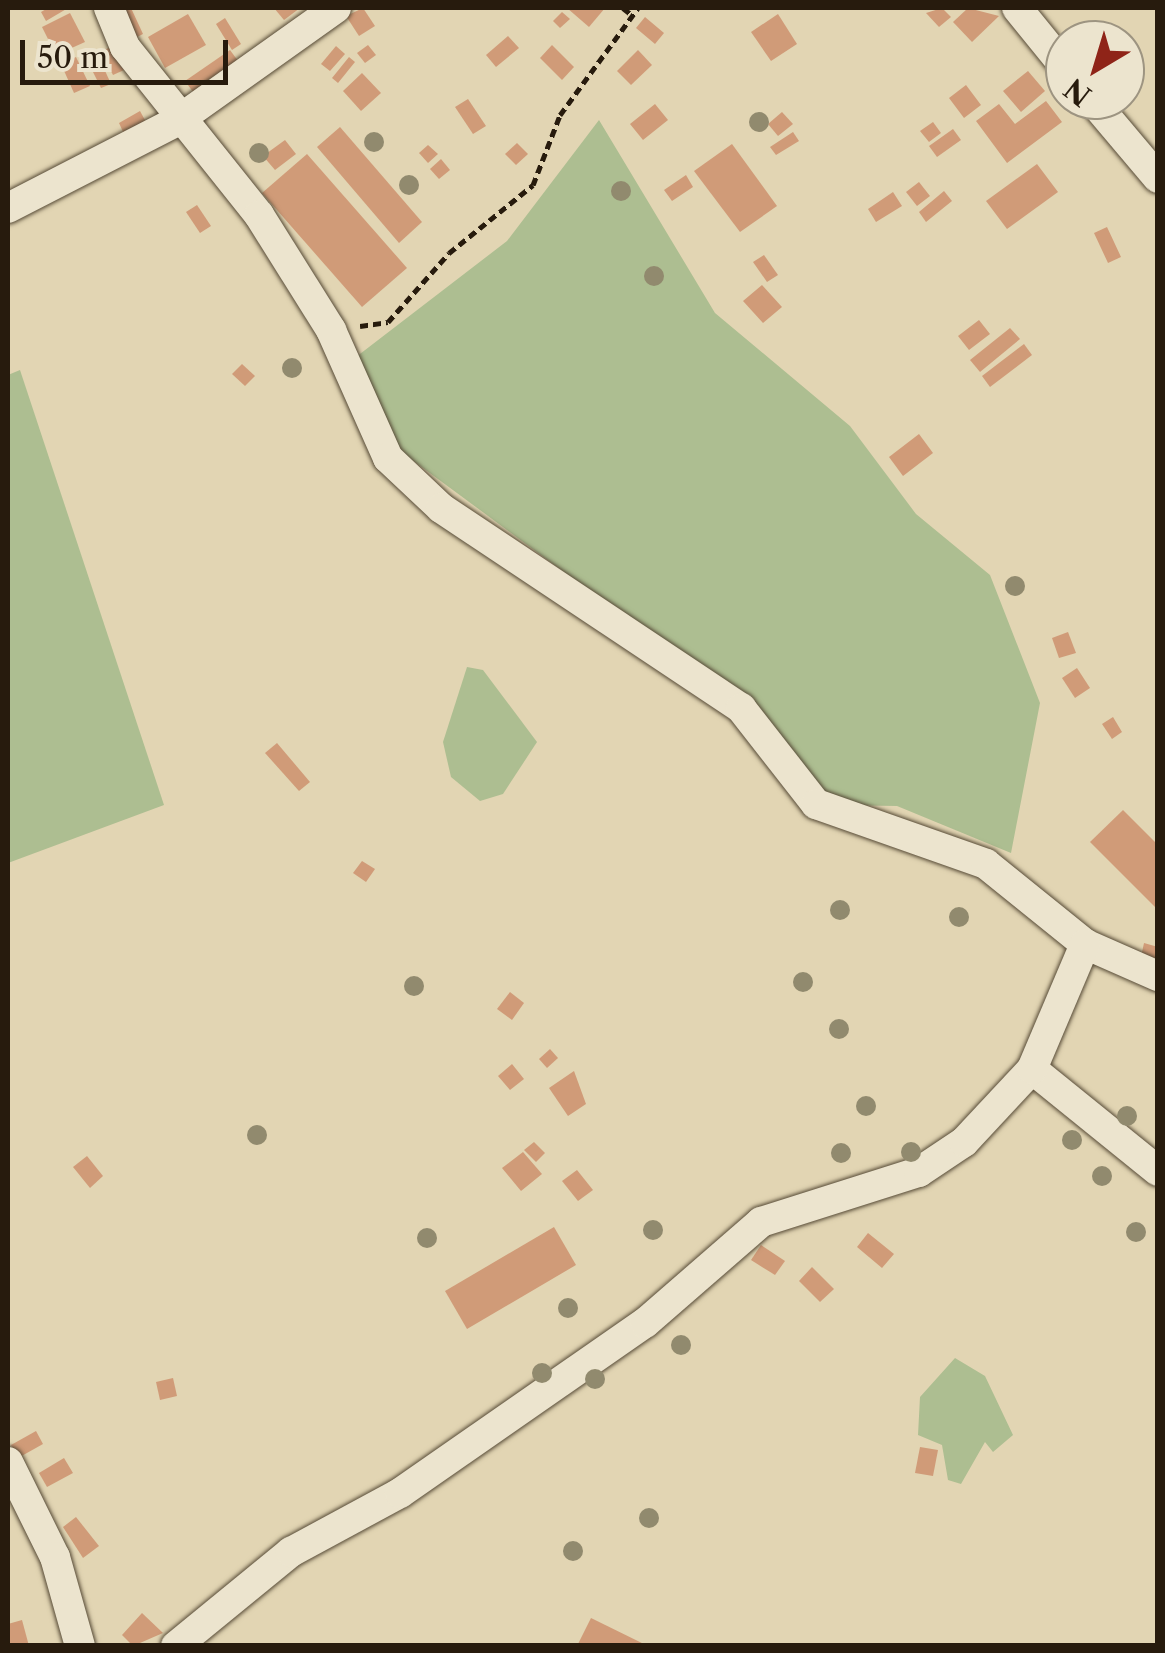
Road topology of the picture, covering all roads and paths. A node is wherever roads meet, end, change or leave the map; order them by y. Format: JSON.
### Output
{"nodes":[{"id":1,"x":109,"y":8,"type":"edge"},
{"id":2,"x":336,"y":8,"type":"edge"},
{"id":3,"x":624,"y":8,"type":"edge"},
{"id":4,"x":638,"y":8,"type":"edge"},
{"id":5,"x":1017,"y":8,"type":"edge"},
{"id":6,"x":632,"y":16,"type":"junction"},
{"id":7,"x":1045,"y":42,"type":"edge"},
{"id":8,"x":1109,"y":120,"type":"edge"},
{"id":9,"x":177,"y":121,"type":"junction"},
{"id":10,"x":1158,"y":178,"type":"edge"},
{"id":11,"x":8,"y":208,"type":"edge"},
{"id":12,"x":331,"y":330,"type":"junction"},
{"id":13,"x":1086,"y":944,"type":"junction"},
{"id":14,"x":1158,"y":976,"type":"edge"},
{"id":15,"x":1032,"y":1069,"type":"junction"},
{"id":16,"x":1158,"y":1172,"type":"edge"},
{"id":17,"x":8,"y":1462,"type":"edge"},
{"id":18,"x":80,"y":1646,"type":"edge"},
{"id":19,"x":176,"y":1646,"type":"edge"}],
"edges":[{"from":1,"to":9,"type":"street"},
{"from":2,"to":9,"type":"street"},
{"from":3,"to":6,"type":"path"},
{"from":4,"to":6,"type":"path"},
{"from":5,"to":7,"type":"street"},
{"from":6,"to":12,"type":"path"},
{"from":8,"to":10,"type":"street"},
{"from":9,"to":11,"type":"street"},
{"from":9,"to":12,"type":"street"},
{"from":12,"to":13,"type":"street"},
{"from":13,"to":14,"type":"street"},
{"from":13,"to":15,"type":"street"},
{"from":15,"to":16,"type":"street"},
{"from":15,"to":19,"type":"street"},
{"from":17,"to":18,"type":"street"}]}
